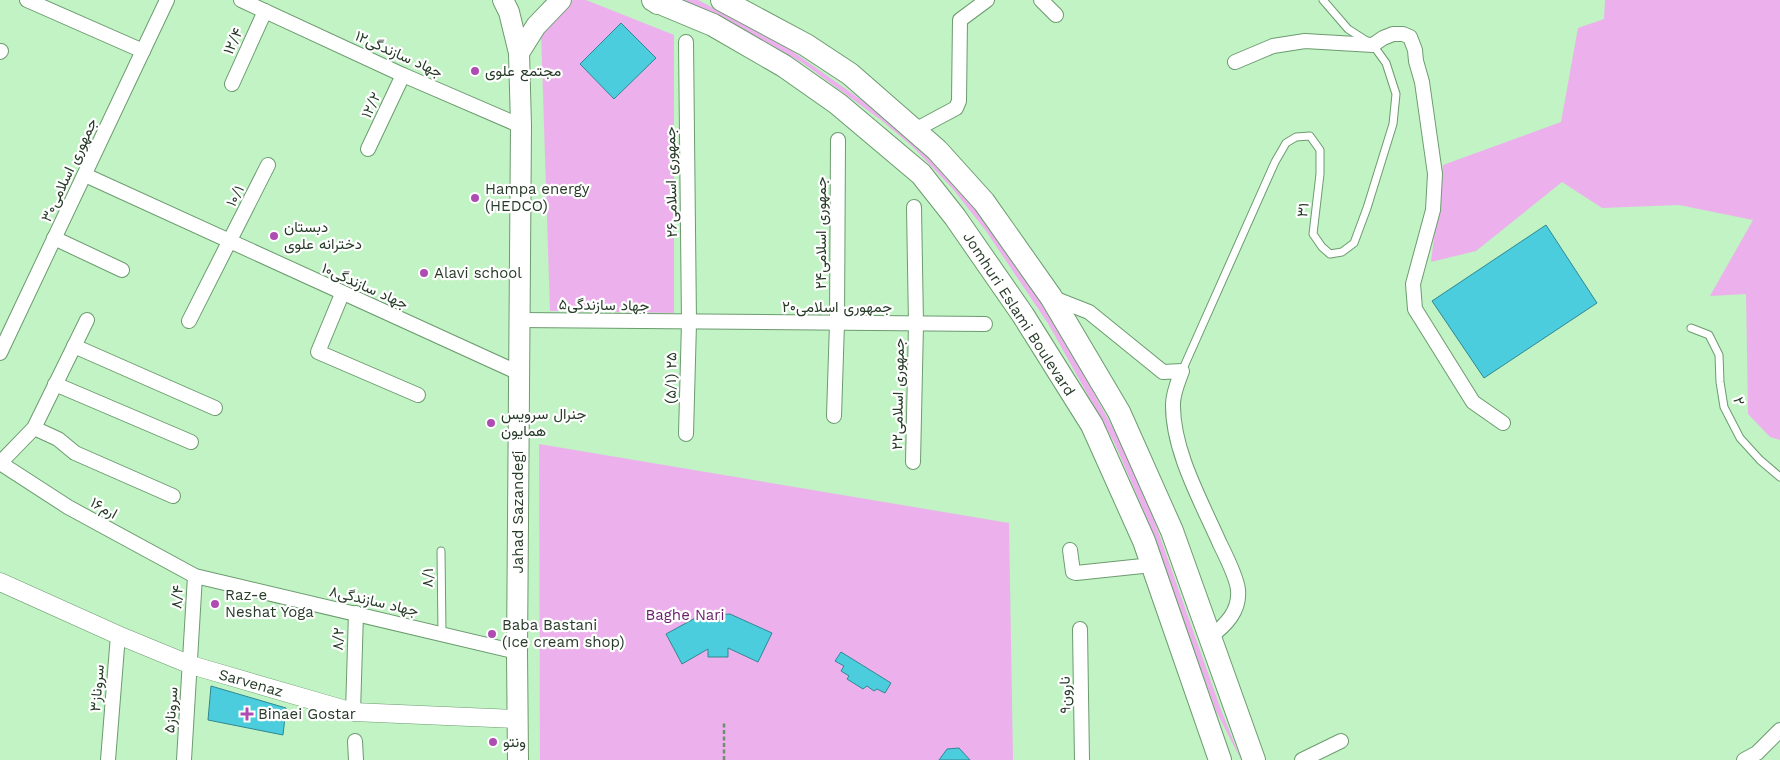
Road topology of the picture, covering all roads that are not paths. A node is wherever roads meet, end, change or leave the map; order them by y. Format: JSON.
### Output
{"nodes":[{"id":1,"x":27,"y":0,"type":"edge"},
{"id":2,"x":167,"y":0,"type":"edge"},
{"id":3,"x":241,"y":0,"type":"edge"},
{"id":4,"x":504,"y":0,"type":"edge"},
{"id":5,"x":561,"y":0,"type":"edge"},
{"id":6,"x":722,"y":0,"type":"edge"},
{"id":7,"x":987,"y":0,"type":"edge"},
{"id":8,"x":1041,"y":0,"type":"edge"},
{"id":9,"x":1323,"y":0,"type":"edge"},
{"id":10,"x":656,"y":1,"type":"edge"},
{"id":11,"x":265,"y":11,"type":"junction"},
{"id":12,"x":1056,"y":15,"type":"dead end"},
{"id":13,"x":686,"y":42,"type":"dead end"},
{"id":14,"x":1373,"y":45,"type":"junction"},
{"id":15,"x":143,"y":51,"type":"junction"},
{"id":16,"x":520,"y":53,"type":"junction"},
{"id":17,"x":1235,"y":62,"type":"dead end"},
{"id":18,"x":403,"y":75,"type":"junction"},
{"id":19,"x":232,"y":84,"type":"dead end"},
{"id":20,"x":521,"y":126,"type":"junction"},
{"id":21,"x":915,"y":130,"type":"junction"},
{"id":22,"x":838,"y":140,"type":"dead end"},
{"id":23,"x":368,"y":149,"type":"dead end"},
{"id":24,"x":268,"y":165,"type":"dead end"},
{"id":25,"x":85,"y":175,"type":"junction"},
{"id":26,"x":914,"y":207,"type":"dead end"},
{"id":27,"x":54,"y":238,"type":"junction"},
{"id":28,"x":230,"y":242,"type":"junction"},
{"id":29,"x":122,"y":270,"type":"dead end"},
{"id":30,"x":342,"y":294,"type":"junction"},
{"id":31,"x":1051,"y":297,"type":"junction"},
{"id":32,"x":86,"y":320,"type":"dead end"},
{"id":33,"x":519,"y":320,"type":"junction"},
{"id":34,"x":189,"y":321,"type":"dead end"},
{"id":35,"x":689,"y":322,"type":"junction"},
{"id":36,"x":837,"y":323,"type":"junction"},
{"id":37,"x":916,"y":324,"type":"junction"},
{"id":38,"x":986,"y":324,"type":"dead end"},
{"id":39,"x":1692,"y":328,"type":"dead end"},
{"id":40,"x":74,"y":346,"type":"junction"},
{"id":41,"x":0,"y":353,"type":"edge"},
{"id":42,"x":1182,"y":371,"type":"junction"},
{"id":43,"x":519,"y":373,"type":"junction"},
{"id":44,"x":55,"y":384,"type":"junction"},
{"id":45,"x":418,"y":395,"type":"dead end"},
{"id":46,"x":215,"y":408,"type":"dead end"},
{"id":47,"x":834,"y":416,"type":"dead end"},
{"id":48,"x":1503,"y":423,"type":"dead end"},
{"id":49,"x":34,"y":428,"type":"junction"},
{"id":50,"x":686,"y":434,"type":"dead end"},
{"id":51,"x":191,"y":442,"type":"dead end"},
{"id":52,"x":913,"y":462,"type":"dead end"},
{"id":53,"x":0,"y":463,"type":"edge"},
{"id":54,"x":1780,"y":477,"type":"edge"},
{"id":55,"x":173,"y":496,"type":"dead end"},
{"id":56,"x":1070,"y":550,"type":"dead end"},
{"id":57,"x":442,"y":551,"type":"dead end"},
{"id":58,"x":1152,"y":565,"type":"junction"},
{"id":59,"x":195,"y":576,"type":"junction"},
{"id":60,"x":0,"y":582,"type":"edge"},
{"id":61,"x":356,"y":613,"type":"junction"},
{"id":62,"x":1080,"y":629,"type":"dead end"},
{"id":63,"x":442,"y":634,"type":"junction"},
{"id":64,"x":118,"y":636,"type":"junction"},
{"id":65,"x":1210,"y":637,"type":"junction"},
{"id":66,"x":517,"y":652,"type":"junction"},
{"id":67,"x":191,"y":666,"type":"junction"},
{"id":68,"x":353,"y":712,"type":"junction"},
{"id":69,"x":517,"y":719,"type":"junction"},
{"id":70,"x":1780,"y":730,"type":"edge"},
{"id":71,"x":355,"y":741,"type":"dead end"},
{"id":72,"x":1341,"y":741,"type":"dead end"},
{"id":73,"x":1757,"y":756,"type":"edge"},
{"id":74,"x":184,"y":759,"type":"edge"},
{"id":75,"x":108,"y":760,"type":"edge"},
{"id":76,"x":356,"y":760,"type":"edge"},
{"id":77,"x":518,"y":760,"type":"edge"},
{"id":78,"x":1082,"y":760,"type":"edge"},
{"id":79,"x":1220,"y":760,"type":"edge"},
{"id":80,"x":1254,"y":760,"type":"edge"},
{"id":81,"x":1302,"y":760,"type":"edge"},
{"id":82,"x":1744,"y":760,"type":"edge"}],
"edges":[{"from":1,"to":15,"type":"street"},
{"from":2,"to":15,"type":"street","name":"جمهوری اسلامی۳۰"},
{"from":3,"to":11,"type":"street","name":"جهاد سازندگی۱۲"},
{"from":4,"to":16,"type":"main road","name":"Jahad Sazandegi"},
{"from":5,"to":16,"type":"main road"},
{"from":6,"to":21,"type":"main road"},
{"from":7,"to":21,"type":"street"},
{"from":8,"to":12,"type":"street"},
{"from":9,"to":14,"type":"lane","name":"۳۱"},
{"from":10,"to":58,"type":"main road","name":"Jomhuri Eslami Boulevard"},
{"from":11,"to":18,"type":"street","name":"جهاد سازندگی۱۲"},
{"from":11,"to":19,"type":"street","name":"۱۲/۴"},
{"from":13,"to":35,"type":"street","name":"جمهوری اسلامی۲۶"},
{"from":14,"to":17,"type":"street"},
{"from":14,"to":42,"type":"lane","name":"۳۱"},
{"from":14,"to":48,"type":"street"},
{"from":15,"to":25,"type":"street","name":"جمهوری اسلامی۳۰"},
{"from":16,"to":20,"type":"main road","name":"Jahad Sazandegi"},
{"from":18,"to":20,"type":"street","name":"جهاد سازندگی۱۲"},
{"from":18,"to":23,"type":"street","name":"۱۲/۲"},
{"from":20,"to":33,"type":"main road","name":"Jahad Sazandegi"},
{"from":21,"to":31,"type":"main road"},
{"from":22,"to":36,"type":"street","name":"جمهوری اسلامی۲۴"},
{"from":24,"to":28,"type":"street","name":"۱۰/۱"},
{"from":25,"to":27,"type":"street","name":"جمهوری اسلامی۳۰"},
{"from":25,"to":28,"type":"street","name":"جهاد سازندگی۱۰"},
{"from":26,"to":37,"type":"street","name":"جمهوری اسلامی۲۲"},
{"from":27,"to":29,"type":"street"},
{"from":27,"to":41,"type":"street","name":"جمهوری اسلامی۳۰"},
{"from":28,"to":30,"type":"street","name":"جهاد سازندگی۱۰"},
{"from":28,"to":34,"type":"street","name":"۱۰/۱"},
{"from":30,"to":43,"type":"street","name":"جهاد سازندگی۱۰"},
{"from":30,"to":45,"type":"street"},
{"from":31,"to":42,"type":"street"},
{"from":31,"to":65,"type":"main road"},
{"from":32,"to":40,"type":"street"},
{"from":33,"to":35,"type":"street","name":"جهاد سازندگی۵"},
{"from":33,"to":43,"type":"main road","name":"Jahad Sazandegi"},
{"from":35,"to":36,"type":"street","name":"جمهوری اسلامی۲۰"},
{"from":35,"to":50,"type":"street","name":"(۵/۱) ۲۵"},
{"from":36,"to":37,"type":"street","name":"جمهوری اسلامی۲۰"},
{"from":36,"to":47,"type":"street","name":"جمهوری اسلامی۲۴"},
{"from":37,"to":38,"type":"street","name":"جمهوری اسلامی۲۰"},
{"from":37,"to":52,"type":"street","name":"جمهوری اسلامی۲۲"},
{"from":39,"to":54,"type":"lane","name":"۲"},
{"from":40,"to":44,"type":"street"},
{"from":40,"to":46,"type":"street"},
{"from":42,"to":65,"type":"street"},
{"from":43,"to":66,"type":"main road","name":"Jahad Sazandegi"},
{"from":44,"to":49,"type":"street"},
{"from":44,"to":51,"type":"street"},
{"from":49,"to":53,"type":"street"},
{"from":49,"to":55,"type":"street"},
{"from":53,"to":59,"type":"street","name":"ارم۱۶"},
{"from":56,"to":58,"type":"street"},
{"from":57,"to":63,"type":"lane","name":"۸/۱"},
{"from":58,"to":79,"type":"main road","name":"Jomhuri Eslami Boulevard"},
{"from":59,"to":61,"type":"street","name":"جهاد سازندگی۸"},
{"from":59,"to":67,"type":"street","name":"۸/۴"},
{"from":60,"to":64,"type":"street","name":"Sarvenaz"},
{"from":61,"to":63,"type":"street","name":"جهاد سازندگی۸"},
{"from":61,"to":68,"type":"street","name":"۸/۲"},
{"from":62,"to":78,"type":"street","name":"نارون۹"},
{"from":63,"to":66,"type":"street","name":"جهاد سازندگی۸"},
{"from":64,"to":67,"type":"street","name":"Sarvenaz"},
{"from":64,"to":75,"type":"street","name":"سروناز۳"},
{"from":65,"to":80,"type":"main road"},
{"from":66,"to":69,"type":"main road","name":"Jahad Sazandegi"},
{"from":67,"to":68,"type":"street","name":"Sarvenaz"},
{"from":67,"to":74,"type":"street","name":"سروناز۵"},
{"from":68,"to":69,"type":"street","name":"Sarvenaz"},
{"from":69,"to":77,"type":"main road","name":"Jahad Sazandegi"},
{"from":70,"to":73,"type":"street"},
{"from":71,"to":76,"type":"street"},
{"from":72,"to":81,"type":"street"},
{"from":73,"to":82,"type":"street"}]}
